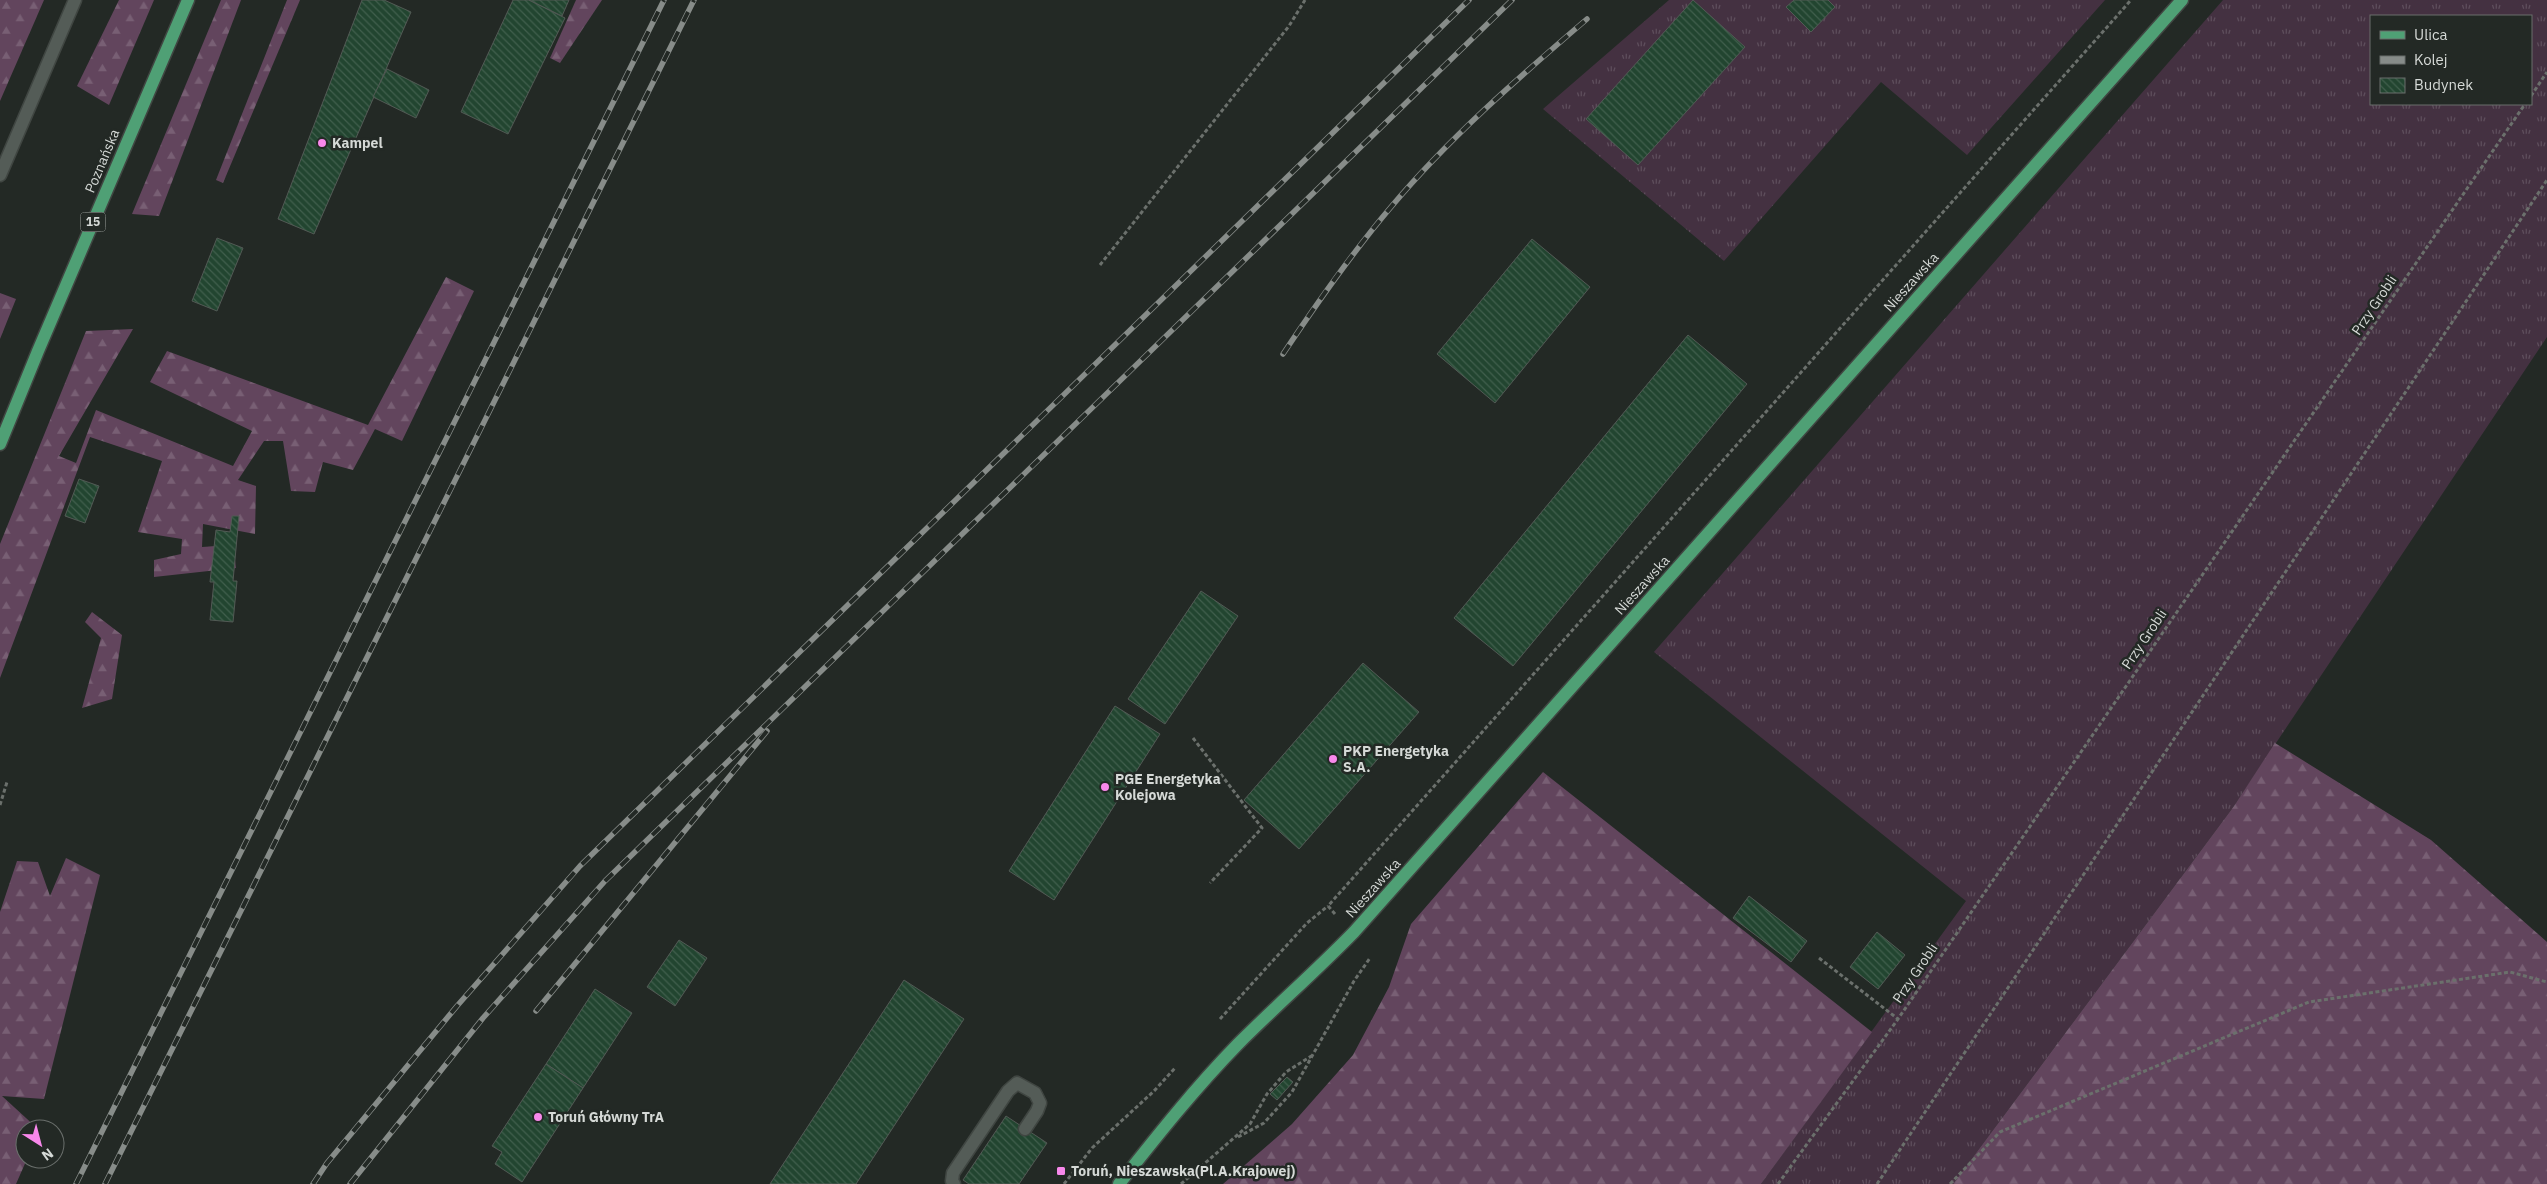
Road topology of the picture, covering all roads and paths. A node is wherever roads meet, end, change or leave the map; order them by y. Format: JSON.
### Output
{"nodes":[{"id":1,"x":75,"y":0,"type":"edge"},
{"id":2,"x":188,"y":0,"type":"edge"},
{"id":3,"x":1305,"y":0,"type":"edge"},
{"id":4,"x":2131,"y":0,"type":"edge"},
{"id":5,"x":2182,"y":0,"type":"edge"},
{"id":6,"x":2547,"y":72,"type":"edge"},
{"id":7,"x":2532,"y":94,"type":"edge"},
{"id":8,"x":2524,"y":105,"type":"edge"},
{"id":9,"x":0,"y":175,"type":"edge"},
{"id":10,"x":2547,"y":180,"type":"edge"},
{"id":11,"x":1100,"y":265,"type":"dead end"},
{"id":12,"x":0,"y":444,"type":"edge"},
{"id":13,"x":1193,"y":738,"type":"dead end"},
{"id":14,"x":7,"y":782,"type":"dead end"},
{"id":15,"x":0,"y":805,"type":"edge"},
{"id":16,"x":1210,"y":883,"type":"dead end"},
{"id":17,"x":1328,"y":906,"type":"junction"},
{"id":18,"x":1341,"y":920,"type":"dead end"},
{"id":19,"x":1371,"y":953,"type":"dead end"},
{"id":20,"x":1819,"y":958,"type":"dead end"},
{"id":21,"x":2547,"y":982,"type":"edge"},
{"id":22,"x":1220,"y":1019,"type":"dead end"},
{"id":23,"x":1898,"y":1019,"type":"junction"},
{"id":24,"x":1314,"y":1053,"type":"junction"},
{"id":25,"x":1175,"y":1068,"type":"dead end"},
{"id":26,"x":1025,"y":1129,"type":"dead end"},
{"id":27,"x":1238,"y":1137,"type":"junction"},
{"id":28,"x":954,"y":1184,"type":"edge"},
{"id":29,"x":1064,"y":1184,"type":"edge"},
{"id":30,"x":1119,"y":1184,"type":"edge"},
{"id":31,"x":1181,"y":1184,"type":"edge"},
{"id":32,"x":1778,"y":1184,"type":"edge"},
{"id":33,"x":1877,"y":1184,"type":"edge"},
{"id":34,"x":1950,"y":1184,"type":"edge"}],
"edges":[{"from":1,"to":9,"type":"street"},
{"from":2,"to":12,"type":"main road","name":"Poznańska","number":"15"},
{"from":3,"to":11,"type":"path"},
{"from":4,"to":17,"type":"path"},
{"from":5,"to":30,"type":"main road","name":"Nieszawska"},
{"from":6,"to":7,"type":"path"},
{"from":8,"to":23,"type":"path","name":"Przy Grobli"},
{"from":10,"to":33,"type":"path"},
{"from":13,"to":16,"type":"path"},
{"from":14,"to":15,"type":"path"},
{"from":17,"to":18,"type":"path"},
{"from":17,"to":22,"type":"path"},
{"from":19,"to":24,"type":"path"},
{"from":20,"to":23,"type":"path"},
{"from":21,"to":34,"type":"path"},
{"from":23,"to":32,"type":"path","name":"Przy Grobli"},
{"from":24,"to":27,"type":"path"},
{"from":24,"to":27,"type":"path"},
{"from":25,"to":29,"type":"path"},
{"from":26,"to":28,"type":"street"},
{"from":27,"to":31,"type":"path"}]}
